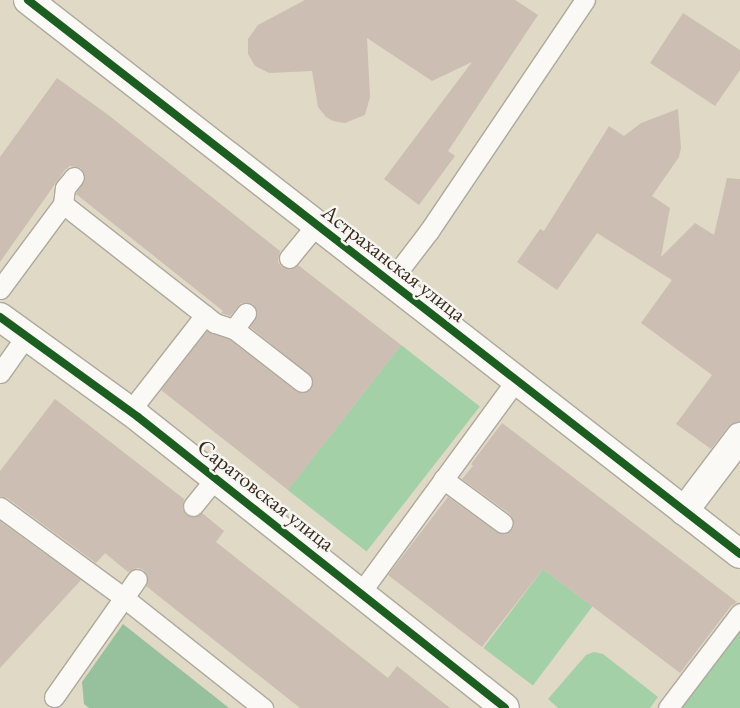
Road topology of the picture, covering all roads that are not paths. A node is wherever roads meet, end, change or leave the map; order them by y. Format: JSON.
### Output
{"nodes":[{"id":1,"x":28,"y":0,"type":"edge"},
{"id":2,"x":585,"y":0,"type":"edge"},
{"id":3,"x":74,"y":177,"type":"dead end"},
{"id":4,"x":63,"y":204,"type":"junction"},
{"id":5,"x":316,"y":225,"type":"junction"},
{"id":6,"x":289,"y":258,"type":"dead end"},
{"id":7,"x":390,"y":282,"type":"junction"},
{"id":8,"x":0,"y":288,"type":"edge"},
{"id":9,"x":246,"y":313,"type":"dead end"},
{"id":10,"x":205,"y":315,"type":"junction"},
{"id":11,"x":0,"y":317,"type":"edge"},
{"id":12,"x":234,"y":329,"type":"junction"},
{"id":13,"x":26,"y":336,"type":"junction"},
{"id":14,"x":0,"y":373,"type":"edge"},
{"id":15,"x":516,"y":380,"type":"junction"},
{"id":16,"x":302,"y":382,"type":"dead end"},
{"id":17,"x":130,"y":411,"type":"junction"},
{"id":18,"x":740,"y":437,"type":"edge"},
{"id":19,"x":216,"y":478,"type":"junction"},
{"id":20,"x":443,"y":479,"type":"junction"},
{"id":21,"x":194,"y":506,"type":"dead end"},
{"id":22,"x":0,"y":507,"type":"edge"},
{"id":23,"x":684,"y":511,"type":"junction"},
{"id":24,"x":503,"y":523,"type":"dead end"},
{"id":25,"x":740,"y":554,"type":"edge"},
{"id":26,"x":136,"y":578,"type":"dead end"},
{"id":27,"x":361,"y":592,"type":"junction"},
{"id":28,"x":123,"y":597,"type":"junction"},
{"id":29,"x":740,"y":613,"type":"edge"},
{"id":30,"x":54,"y":697,"type":"dead end"},
{"id":31,"x":263,"y":708,"type":"edge"},
{"id":32,"x":505,"y":708,"type":"edge"},
{"id":33,"x":668,"y":708,"type":"edge"}],
"edges":[{"from":1,"to":5,"type":"street","name":"Астраханская улица"},
{"from":2,"to":7,"type":"lane"},
{"from":3,"to":4,"type":"lane"},
{"from":4,"to":8,"type":"lane"},
{"from":4,"to":10,"type":"lane"},
{"from":5,"to":6,"type":"lane"},
{"from":5,"to":7,"type":"street","name":"Астраханская улица"},
{"from":7,"to":15,"type":"street","name":"Астраханская улица"},
{"from":9,"to":12,"type":"lane"},
{"from":10,"to":12,"type":"lane"},
{"from":10,"to":17,"type":"lane"},
{"from":11,"to":13,"type":"street","name":"Саратовская улица"},
{"from":12,"to":16,"type":"lane"},
{"from":13,"to":14,"type":"lane"},
{"from":13,"to":17,"type":"street","name":"Саратовская улица"},
{"from":15,"to":20,"type":"lane"},
{"from":15,"to":23,"type":"street","name":"Астраханская улица"},
{"from":17,"to":19,"type":"street","name":"Саратовская улица"},
{"from":18,"to":23,"type":"street"},
{"from":19,"to":21,"type":"lane"},
{"from":19,"to":27,"type":"street","name":"Саратовская улица"},
{"from":20,"to":24,"type":"lane"},
{"from":20,"to":27,"type":"lane"},
{"from":22,"to":28,"type":"lane"},
{"from":23,"to":25,"type":"street","name":"Астраханская улица"},
{"from":26,"to":28,"type":"lane"},
{"from":27,"to":32,"type":"street","name":"Саратовская улица"},
{"from":28,"to":30,"type":"lane"},
{"from":28,"to":31,"type":"lane"},
{"from":29,"to":33,"type":"lane"}]}
